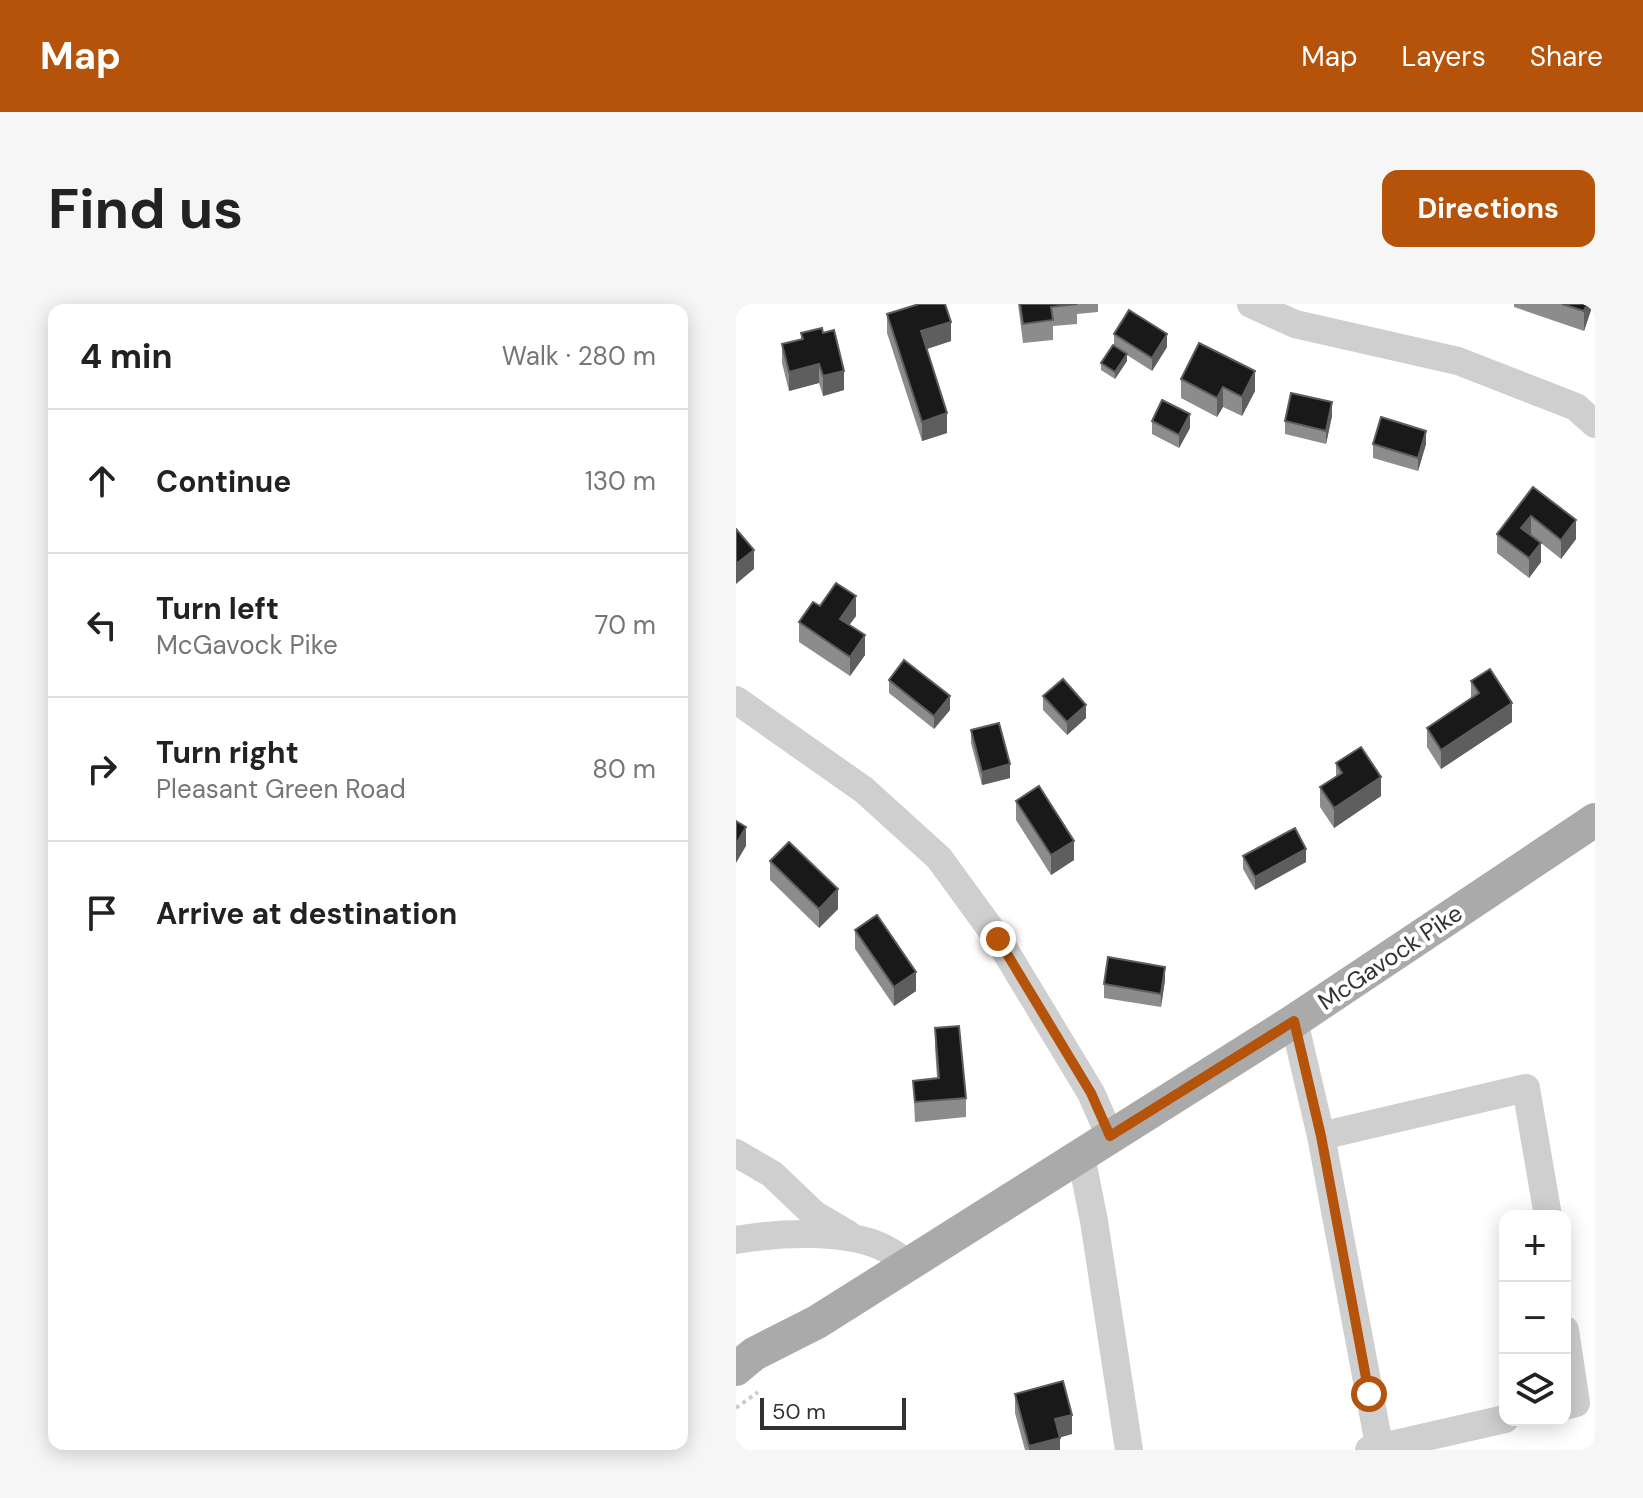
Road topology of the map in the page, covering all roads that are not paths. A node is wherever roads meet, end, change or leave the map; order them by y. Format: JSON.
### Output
{"nodes":[{"id":1,"x":1251,"y":304,"type":"edge"},
{"id":2,"x":1595,"y":424,"type":"edge"},
{"id":3,"x":736,"y":700,"type":"edge"},
{"id":4,"x":1595,"y":820,"type":"edge"},
{"id":5,"x":1294,"y":1021,"type":"junction"},
{"id":6,"x":1110,"y":1136,"type":"junction"},
{"id":7,"x":1321,"y":1136,"type":"junction"},
{"id":8,"x":736,"y":1153,"type":"edge"},
{"id":9,"x":1081,"y":1156,"type":"junction"},
{"id":10,"x":1547,"y":1210,"type":"edge"},
{"id":11,"x":855,"y":1239,"type":"junction"},
{"id":12,"x":736,"y":1240,"type":"edge"},
{"id":13,"x":909,"y":1264,"type":"junction"},
{"id":14,"x":1571,"y":1370,"type":"edge"},
{"id":15,"x":743,"y":1385,"type":"edge"},
{"id":16,"x":1571,"y":1404,"type":"edge"},
{"id":17,"x":1499,"y":1420,"type":"edge"},
{"id":18,"x":1376,"y":1449,"type":"edge"},
{"id":19,"x":1129,"y":1450,"type":"edge"}],
"edges":[{"from":1,"to":2,"type":"street"},
{"from":3,"to":6,"type":"street"},
{"from":4,"to":5,"type":"main road","name":"McGavock Pike"},
{"from":5,"to":6,"type":"main road","name":"McGavock Pike"},
{"from":5,"to":7,"type":"street"},
{"from":6,"to":9,"type":"main road","name":"McGavock Pike"},
{"from":7,"to":10,"type":"street"},
{"from":7,"to":18,"type":"street"},
{"from":8,"to":11,"type":"street"},
{"from":9,"to":13,"type":"main road","name":"McGavock Pike"},
{"from":9,"to":19,"type":"street"},
{"from":11,"to":12,"type":"street"},
{"from":11,"to":13,"type":"street"},
{"from":13,"to":15,"type":"main road","name":"McGavock Pike"},
{"from":14,"to":16,"type":"street"},
{"from":17,"to":18,"type":"street"}]}
